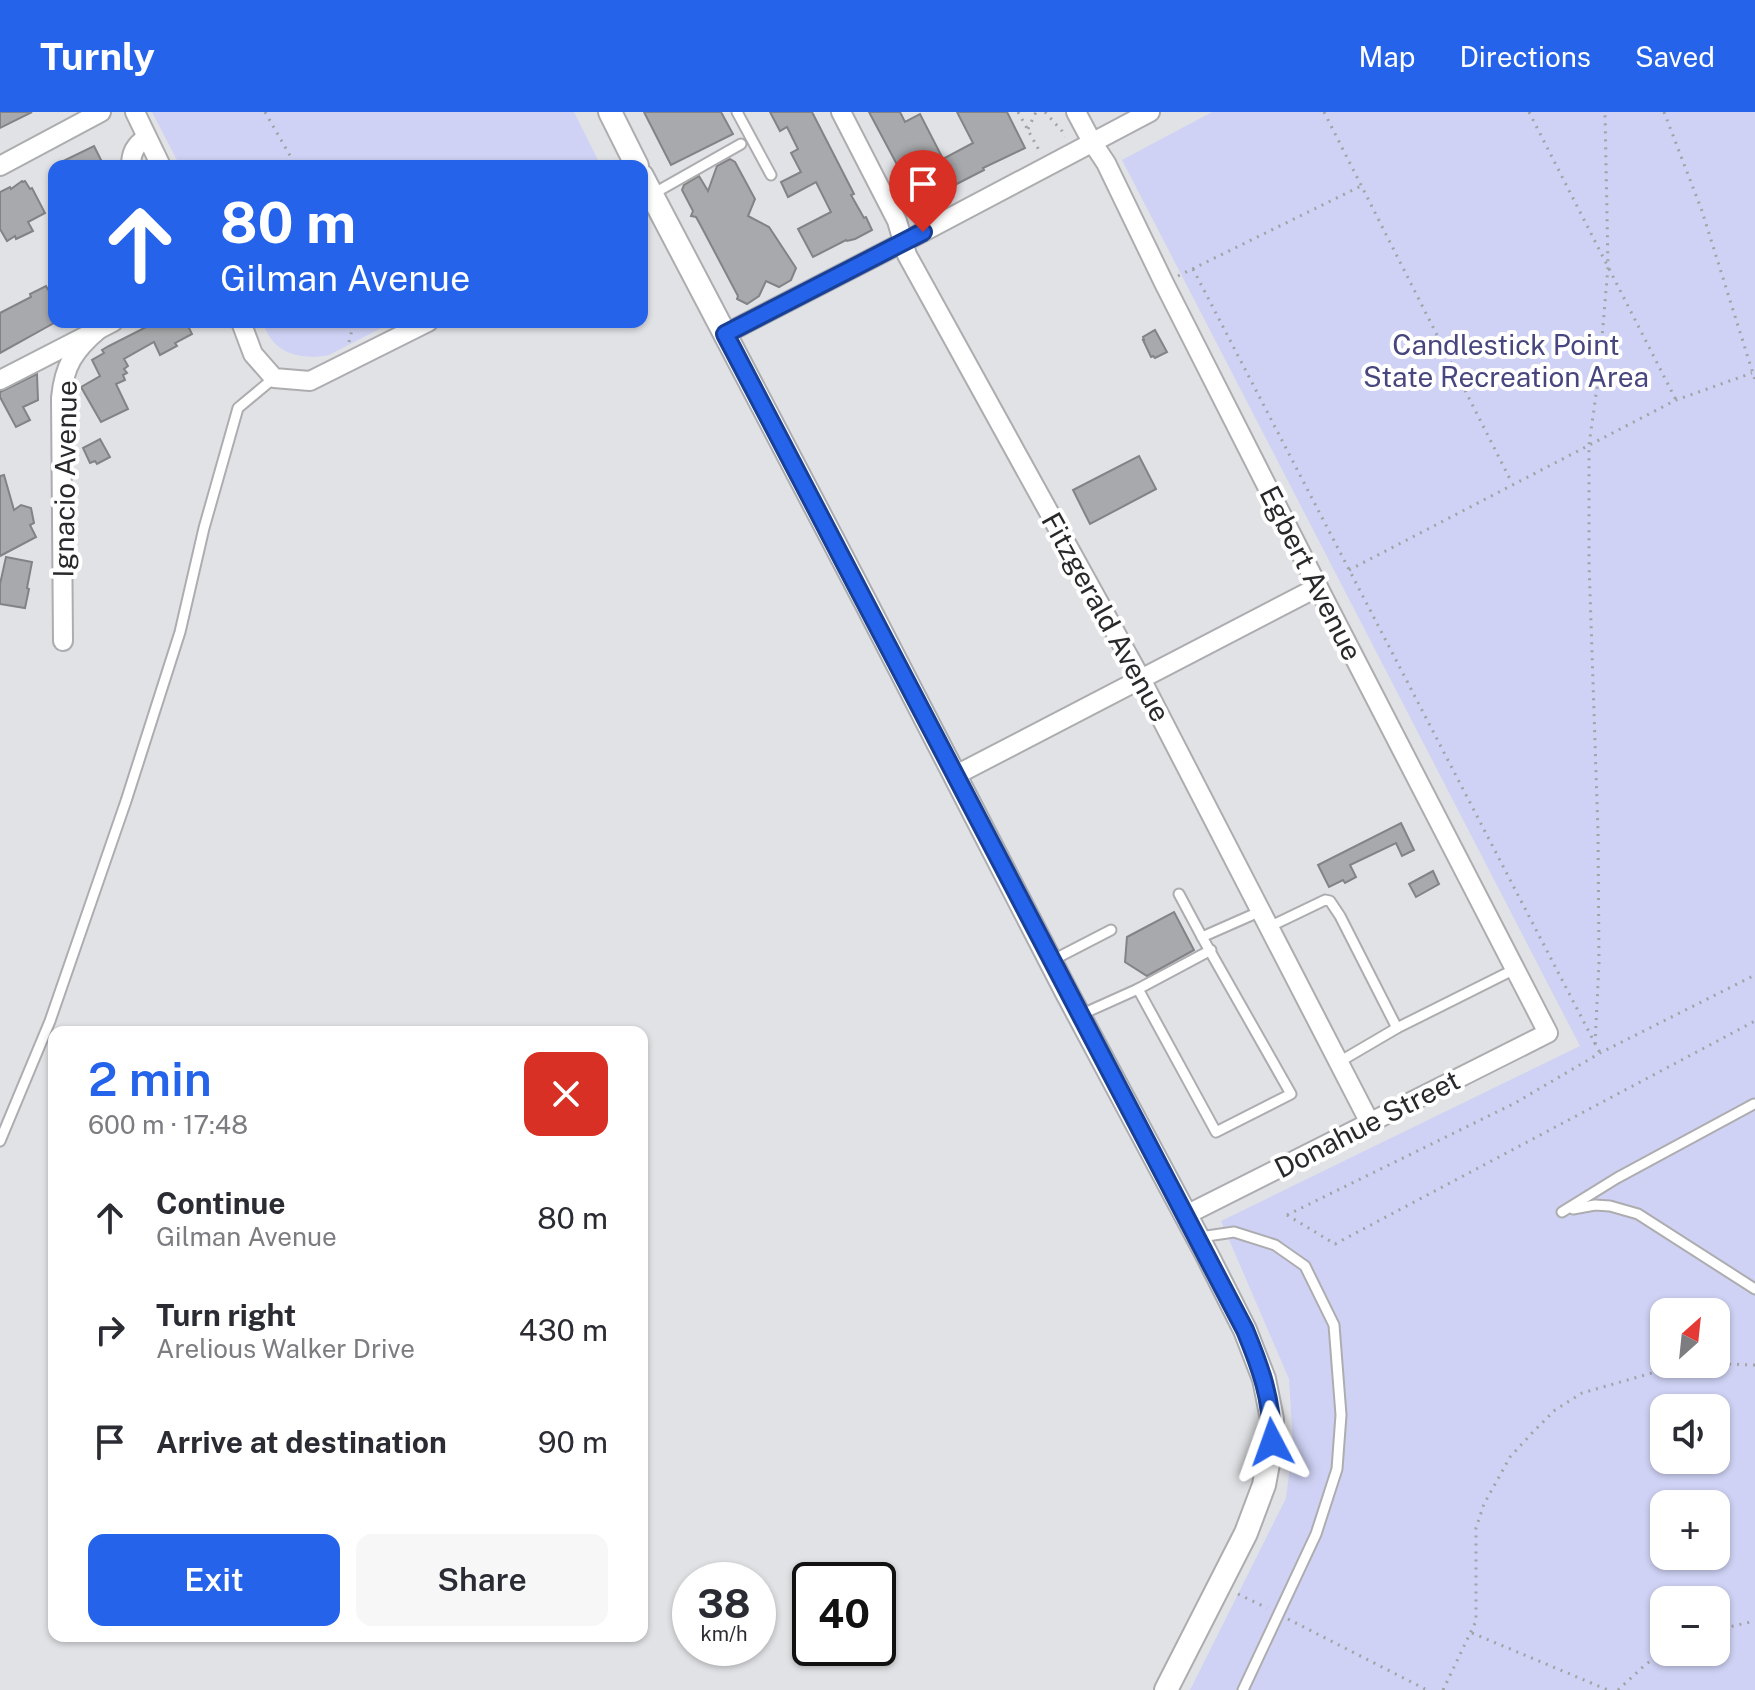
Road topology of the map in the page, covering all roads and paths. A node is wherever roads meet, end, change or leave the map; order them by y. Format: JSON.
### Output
{"nodes":[{"id":1,"x":101,"y":112,"type":"edge"},
{"id":2,"x":135,"y":112,"type":"edge"},
{"id":3,"x":265,"y":112,"type":"edge"},
{"id":4,"x":610,"y":112,"type":"edge"},
{"id":5,"x":737,"y":112,"type":"edge"},
{"id":6,"x":841,"y":112,"type":"edge"},
{"id":7,"x":1018,"y":112,"type":"edge"},
{"id":8,"x":1036,"y":112,"type":"edge"},
{"id":9,"x":1045,"y":112,"type":"edge"},
{"id":10,"x":1076,"y":112,"type":"edge"},
{"id":11,"x":1150,"y":112,"type":"edge"},
{"id":12,"x":1324,"y":112,"type":"edge"},
{"id":13,"x":1529,"y":112,"type":"edge"},
{"id":14,"x":1605,"y":112,"type":"edge"},
{"id":15,"x":1664,"y":112,"type":"edge"},
{"id":16,"x":1028,"y":129,"type":"junction"},
{"id":17,"x":146,"y":138,"type":"junction"},
{"id":18,"x":1092,"y":142,"type":"junction"},
{"id":19,"x":741,"y":144,"type":"dead end"},
{"id":20,"x":1073,"y":152,"type":"junction"},
{"id":21,"x":132,"y":160,"type":"edge"},
{"id":22,"x":158,"y":160,"type":"edge"},
{"id":23,"x":293,"y":160,"type":"edge"},
{"id":24,"x":634,"y":160,"type":"edge"},
{"id":25,"x":0,"y":166,"type":"edge"},
{"id":26,"x":1047,"y":166,"type":"junction"},
{"id":27,"x":771,"y":175,"type":"dead end"},
{"id":28,"x":1361,"y":186,"type":"junction"},
{"id":29,"x":648,"y":196,"type":"edge"},
{"id":30,"x":903,"y":242,"type":"junction"},
{"id":31,"x":1608,"y":267,"type":"junction"},
{"id":32,"x":1193,"y":269,"type":"junction"},
{"id":33,"x":1164,"y":283,"type":"junction"},
{"id":34,"x":102,"y":328,"type":"edge"},
{"id":35,"x":103,"y":328,"type":"edge"},
{"id":36,"x":243,"y":328,"type":"edge"},
{"id":37,"x":416,"y":328,"type":"edge"},
{"id":38,"x":725,"y":334,"type":"junction"},
{"id":39,"x":1752,"y":373,"type":"junction"},
{"id":40,"x":274,"y":378,"type":"junction"},
{"id":41,"x":0,"y":380,"type":"edge"},
{"id":42,"x":1755,"y":380,"type":"edge"},
{"id":43,"x":1676,"y":400,"type":"junction"},
{"id":44,"x":1589,"y":445,"type":"junction"},
{"id":45,"x":1513,"y":485,"type":"junction"},
{"id":46,"x":1349,"y":570,"type":"junction"},
{"id":47,"x":1318,"y":587,"type":"junction"},
{"id":48,"x":63,"y":641,"type":"dead end"},
{"id":49,"x":1141,"y":679,"type":"junction"},
{"id":50,"x":956,"y":775,"type":"junction"},
{"id":51,"x":1179,"y":894,"type":"dead end"},
{"id":52,"x":1265,"y":919,"type":"junction"},
{"id":53,"x":1111,"y":930,"type":"dead end"},
{"id":54,"x":1202,"y":937,"type":"junction"},
{"id":55,"x":1211,"y":950,"type":"junction"},
{"id":56,"x":1051,"y":961,"type":"junction"},
{"id":57,"x":1515,"y":969,"type":"junction"},
{"id":58,"x":1755,"y":975,"type":"edge"},
{"id":59,"x":1138,"y":989,"type":"junction"},
{"id":60,"x":1080,"y":1015,"type":"junction"},
{"id":61,"x":1755,"y":1021,"type":"edge"},
{"id":62,"x":1397,"y":1028,"type":"junction"},
{"id":63,"x":1548,"y":1033,"type":"joint"},
{"id":64,"x":1595,"y":1044,"type":"junction"},
{"id":65,"x":1600,"y":1053,"type":"junction"},
{"id":66,"x":1339,"y":1062,"type":"junction"},
{"id":67,"x":1754,"y":1104,"type":"edge"},
{"id":68,"x":1370,"y":1123,"type":"junction"},
{"id":69,"x":0,"y":1141,"type":"edge"},
{"id":70,"x":1186,"y":1215,"type":"junction"},
{"id":71,"x":1202,"y":1246,"type":"junction"},
{"id":72,"x":1755,"y":1289,"type":"edge"},
{"id":73,"x":1755,"y":1365,"type":"edge"},
{"id":74,"x":1220,"y":1585,"type":"junction"},
{"id":75,"x":1278,"y":1614,"type":"junction"},
{"id":76,"x":1755,"y":1621,"type":"edge"},
{"id":77,"x":1730,"y":1627,"type":"edge"},
{"id":78,"x":1472,"y":1633,"type":"junction"},
{"id":79,"x":1650,"y":1661,"type":"edge"},
{"id":80,"x":1166,"y":1690,"type":"edge"},
{"id":81,"x":1243,"y":1690,"type":"edge"},
{"id":82,"x":1427,"y":1690,"type":"edge"},
{"id":83,"x":1443,"y":1690,"type":"edge"},
{"id":84,"x":1608,"y":1690,"type":"edge"},
{"id":85,"x":1618,"y":1690,"type":"edge"}],
"edges":[{"from":1,"to":25,"type":"street"},
{"from":2,"to":17,"type":"street"},
{"from":3,"to":23,"type":"path"},
{"from":4,"to":24,"type":"street"},
{"from":5,"to":27,"type":"lane"},
{"from":6,"to":30,"type":"street","name":"Fitzgerald Avenue"},
{"from":7,"to":16,"type":"path"},
{"from":8,"to":16,"type":"path"},
{"from":9,"to":20,"type":"path"},
{"from":10,"to":18,"type":"street","name":"Egbert Avenue"},
{"from":11,"to":18,"type":"street"},
{"from":12,"to":28,"type":"path"},
{"from":13,"to":31,"type":"path"},
{"from":14,"to":31,"type":"path"},
{"from":15,"to":39,"type":"path"},
{"from":16,"to":26,"type":"path"},
{"from":17,"to":21,"type":"street"},
{"from":17,"to":22,"type":"street"},
{"from":18,"to":20,"type":"street"},
{"from":18,"to":33,"type":"street","name":"Egbert Avenue"},
{"from":19,"to":29,"type":"lane"},
{"from":20,"to":26,"type":"street"},
{"from":26,"to":30,"type":"street"},
{"from":28,"to":32,"type":"path"},
{"from":28,"to":45,"type":"path"},
{"from":29,"to":38,"type":"street"},
{"from":30,"to":38,"type":"street"},
{"from":30,"to":49,"type":"street","name":"Fitzgerald Avenue"},
{"from":31,"to":43,"type":"path"},
{"from":31,"to":44,"type":"path"},
{"from":32,"to":33,"type":"path"},
{"from":32,"to":46,"type":"path"},
{"from":33,"to":47,"type":"street","name":"Egbert Avenue"},
{"from":34,"to":41,"type":"street"},
{"from":35,"to":48,"type":"street","name":"Ignacio Avenue"},
{"from":36,"to":40,"type":"street"},
{"from":37,"to":40,"type":"street"},
{"from":38,"to":50,"type":"street"},
{"from":39,"to":42,"type":"path"},
{"from":39,"to":43,"type":"path"},
{"from":40,"to":69,"type":"lane"},
{"from":43,"to":44,"type":"path"},
{"from":44,"to":45,"type":"path"},
{"from":44,"to":64,"type":"path"},
{"from":45,"to":46,"type":"path"},
{"from":46,"to":64,"type":"path"},
{"from":47,"to":49,"type":"street"},
{"from":47,"to":57,"type":"street","name":"Egbert Avenue"},
{"from":49,"to":50,"type":"street"},
{"from":49,"to":52,"type":"street","name":"Fitzgerald Avenue"},
{"from":50,"to":56,"type":"street"},
{"from":51,"to":54,"type":"lane"},
{"from":52,"to":54,"type":"lane"},
{"from":52,"to":62,"type":"lane"},
{"from":52,"to":66,"type":"street","name":"Fitzgerald Avenue"},
{"from":53,"to":56,"type":"lane"},
{"from":54,"to":55,"type":"lane"},
{"from":55,"to":59,"type":"lane"},
{"from":55,"to":59,"type":"lane"},
{"from":56,"to":60,"type":"street"},
{"from":57,"to":62,"type":"lane"},
{"from":57,"to":63,"type":"street","name":"Egbert Avenue"},
{"from":58,"to":65,"type":"path"},
{"from":59,"to":60,"type":"lane"},
{"from":60,"to":70,"type":"street"},
{"from":61,"to":65,"type":"path"},
{"from":62,"to":66,"type":"lane"},
{"from":63,"to":68,"type":"street","name":"Donahue Street"},
{"from":64,"to":65,"type":"path"},
{"from":66,"to":68,"type":"street","name":"Fitzgerald Avenue"},
{"from":67,"to":72,"type":"lane"},
{"from":68,"to":70,"type":"street","name":"Donahue Street"},
{"from":70,"to":71,"type":"street"},
{"from":71,"to":74,"type":"street"},
{"from":71,"to":75,"type":"lane"},
{"from":73,"to":78,"type":"path"},
{"from":74,"to":75,"type":"path"},
{"from":74,"to":80,"type":"street"},
{"from":75,"to":81,"type":"lane"},
{"from":75,"to":82,"type":"path"},
{"from":76,"to":77,"type":"path"},
{"from":78,"to":83,"type":"path"},
{"from":78,"to":84,"type":"path"},
{"from":79,"to":85,"type":"path"}]}
